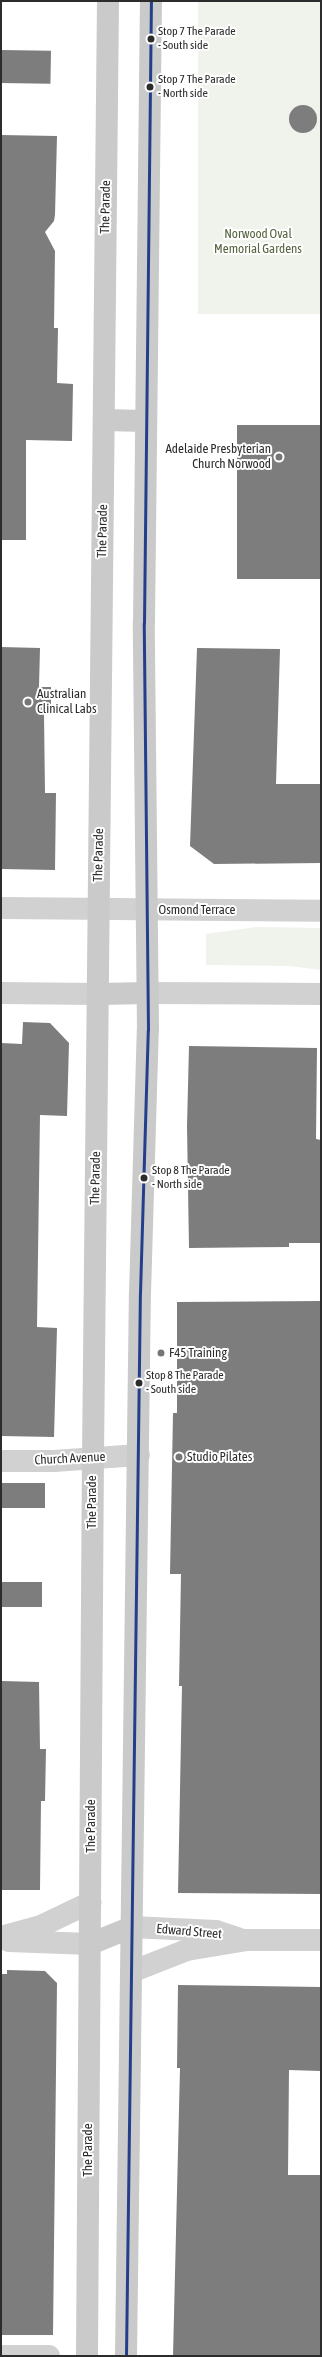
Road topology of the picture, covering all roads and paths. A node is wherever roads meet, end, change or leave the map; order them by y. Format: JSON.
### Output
{"nodes":[{"id":1,"x":108,"y":1,"type":"edge"},
{"id":2,"x":151,"y":1,"type":"edge"},
{"id":3,"x":104,"y":420,"type":"junction"},
{"id":4,"x":145,"y":421,"type":"junction"},
{"id":5,"x":1,"y":908,"type":"edge"},
{"id":6,"x":98,"y":909,"type":"junction"},
{"id":7,"x":147,"y":910,"type":"junction"},
{"id":8,"x":321,"y":911,"type":"edge"},
{"id":9,"x":1,"y":993,"type":"edge"},
{"id":10,"x":148,"y":993,"type":"junction"},
{"id":11,"x":98,"y":994,"type":"junction"},
{"id":12,"x":321,"y":994,"type":"edge"},
{"id":13,"x":139,"y":1455,"type":"junction"},
{"id":14,"x":92,"y":1457,"type":"junction"},
{"id":15,"x":1,"y":1461,"type":"edge"},
{"id":16,"x":91,"y":1902,"type":"junction"},
{"id":17,"x":132,"y":1927,"type":"junction"},
{"id":18,"x":1,"y":1938,"type":"edge"},
{"id":19,"x":247,"y":1940,"type":"junction"},
{"id":20,"x":321,"y":1940,"type":"edge"},
{"id":21,"x":90,"y":1944,"type":"junction"},
{"id":22,"x":131,"y":1972,"type":"junction"},
{"id":23,"x":1,"y":2356,"type":"edge"},
{"id":24,"x":50,"y":2356,"type":"edge"},
{"id":25,"x":86,"y":2356,"type":"edge"},
{"id":26,"x":126,"y":2356,"type":"edge"}],
"edges":[{"from":1,"to":3,"type":"main road","name":"The Parade"},
{"from":2,"to":4,"type":"main road"},
{"from":3,"to":4,"type":"main road"},
{"from":3,"to":6,"type":"main road","name":"The Parade"},
{"from":4,"to":7,"type":"main road"},
{"from":5,"to":6,"type":"street","name":"Osmond Terrace"},
{"from":6,"to":7,"type":"street","name":"Osmond Terrace"},
{"from":6,"to":11,"type":"main road","name":"The Parade"},
{"from":7,"to":8,"type":"street","name":"Osmond Terrace"},
{"from":7,"to":10,"type":"main road"},
{"from":9,"to":11,"type":"street"},
{"from":10,"to":11,"type":"main road"},
{"from":10,"to":12,"type":"street"},
{"from":10,"to":13,"type":"main road"},
{"from":11,"to":14,"type":"main road","name":"The Parade"},
{"from":13,"to":14,"type":"street","name":"Church Avenue"},
{"from":13,"to":17,"type":"main road"},
{"from":14,"to":15,"type":"street","name":"Church Avenue"},
{"from":14,"to":16,"type":"main road","name":"The Parade"},
{"from":16,"to":18,"type":"street"},
{"from":16,"to":21,"type":"main road","name":"The Parade"},
{"from":17,"to":19,"type":"street","name":"Edward Street"},
{"from":17,"to":21,"type":"main road"},
{"from":17,"to":22,"type":"main road"},
{"from":18,"to":21,"type":"street"},
{"from":19,"to":20,"type":"street","name":"Edward Street"},
{"from":19,"to":22,"type":"street","name":"Edward Street"},
{"from":21,"to":25,"type":"main road","name":"The Parade"},
{"from":22,"to":26,"type":"main road"},
{"from":23,"to":24,"type":"street"}]}
